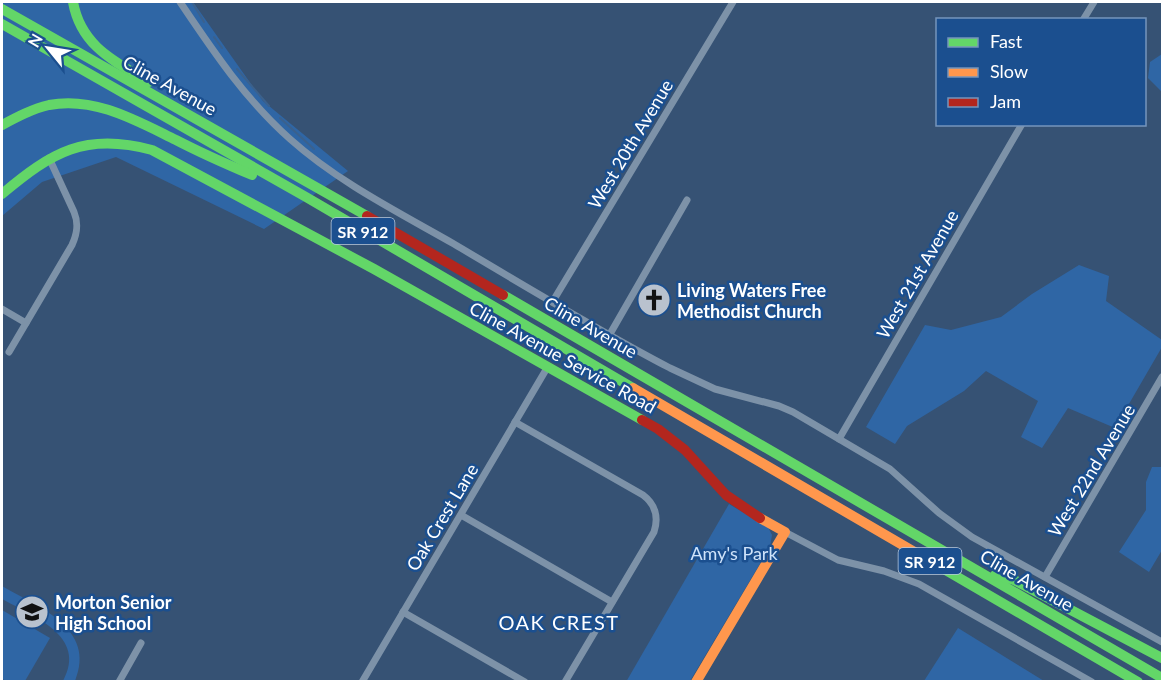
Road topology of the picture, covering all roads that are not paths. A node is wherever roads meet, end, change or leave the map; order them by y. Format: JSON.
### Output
{"nodes":[{"id":1,"x":73,"y":2,"type":"edge"},
{"id":2,"x":180,"y":2,"type":"edge"},
{"id":3,"x":733,"y":2,"type":"edge"},
{"id":4,"x":1094,"y":2,"type":"edge"},
{"id":5,"x":2,"y":9,"type":"edge"},
{"id":6,"x":1084,"y":18,"type":"edge"},
{"id":7,"x":2,"y":24,"type":"edge"},
{"id":8,"x":2,"y":125,"type":"edge"},
{"id":9,"x":1021,"y":126,"type":"edge"},
{"id":10,"x":49,"y":158,"type":"junction"},
{"id":11,"x":277,"y":164,"type":"junction"},
{"id":12,"x":2,"y":194,"type":"edge"},
{"id":13,"x":306,"y":197,"type":"junction"},
{"id":14,"x":687,"y":200,"type":"dead end"},
{"id":15,"x":553,"y":302,"type":"junction"},
{"id":16,"x":2,"y":309,"type":"edge"},
{"id":17,"x":26,"y":323,"type":"junction"},
{"id":18,"x":610,"y":334,"type":"junction"},
{"id":19,"x":9,"y":352,"type":"dead end"},
{"id":20,"x":547,"y":368,"type":"junction"},
{"id":21,"x":1162,"y":377,"type":"edge"},
{"id":22,"x":515,"y":422,"type":"junction"},
{"id":23,"x":839,"y":439,"type":"junction"},
{"id":24,"x":461,"y":515,"type":"junction"},
{"id":25,"x":785,"y":532,"type":"junction"},
{"id":26,"x":977,"y":570,"type":"junction"},
{"id":27,"x":1045,"y":577,"type":"junction"},
{"id":28,"x":612,"y":602,"type":"junction"},
{"id":29,"x":403,"y":612,"type":"junction"},
{"id":30,"x":1162,"y":642,"type":"edge"},
{"id":31,"x":141,"y":644,"type":"dead end"},
{"id":32,"x":1162,"y":658,"type":"edge"},
{"id":33,"x":1162,"y":678,"type":"edge"},
{"id":34,"x":118,"y":681,"type":"edge"},
{"id":35,"x":362,"y":681,"type":"edge"},
{"id":36,"x":525,"y":681,"type":"edge"},
{"id":37,"x":565,"y":681,"type":"edge"},
{"id":38,"x":696,"y":681,"type":"edge"},
{"id":39,"x":1092,"y":681,"type":"edge"},
{"id":40,"x":1138,"y":681,"type":"edge"}],
"edges":[{"from":1,"to":11,"type":"main road"},
{"from":2,"to":15,"type":"street","name":"Cline Avenue"},
{"from":3,"to":15,"type":"street","name":"West 20th Avenue"},
{"from":4,"to":6,"type":"street"},
{"from":5,"to":11,"type":"main road","name":"Cline Avenue","number":"SR 912"},
{"from":7,"to":13,"type":"main road","name":"Cline Avenue","number":"SR 912"},
{"from":8,"to":13,"type":"main road"},
{"from":9,"to":23,"type":"street","name":"West 21st Avenue"},
{"from":10,"to":12,"type":"main road","name":"Cline Avenue Service Road"},
{"from":10,"to":17,"type":"street"},
{"from":10,"to":20,"type":"main road","name":"Cline Avenue Service Road"},
{"from":11,"to":26,"type":"main road","name":"Cline Avenue","number":"SR 912"},
{"from":13,"to":40,"type":"main road","name":"Cline Avenue","number":"SR 912"},
{"from":14,"to":18,"type":"street"},
{"from":15,"to":18,"type":"street","name":"Cline Avenue"},
{"from":16,"to":17,"type":"street"},
{"from":17,"to":19,"type":"street"},
{"from":18,"to":23,"type":"street","name":"Cline Avenue"},
{"from":20,"to":22,"type":"street","name":"Oak Crest Lane"},
{"from":20,"to":25,"type":"main road","name":"Cline Avenue Service Road"},
{"from":21,"to":27,"type":"street","name":"West 22nd Avenue"},
{"from":22,"to":24,"type":"street","name":"Oak Crest Lane"},
{"from":22,"to":28,"type":"street"},
{"from":23,"to":27,"type":"street","name":"Cline Avenue"},
{"from":24,"to":28,"type":"street"},
{"from":24,"to":29,"type":"street","name":"Oak Crest Lane"},
{"from":25,"to":38,"type":"main road"},
{"from":25,"to":39,"type":"street","name":"Cline Avenue Service Road"},
{"from":26,"to":32,"type":"main road"},
{"from":26,"to":33,"type":"main road","name":"Cline Avenue","number":"SR 912"},
{"from":27,"to":30,"type":"street","name":"Cline Avenue"},
{"from":28,"to":37,"type":"street"},
{"from":29,"to":35,"type":"street","name":"Oak Crest Lane"},
{"from":29,"to":36,"type":"street"},
{"from":31,"to":34,"type":"street"}]}
